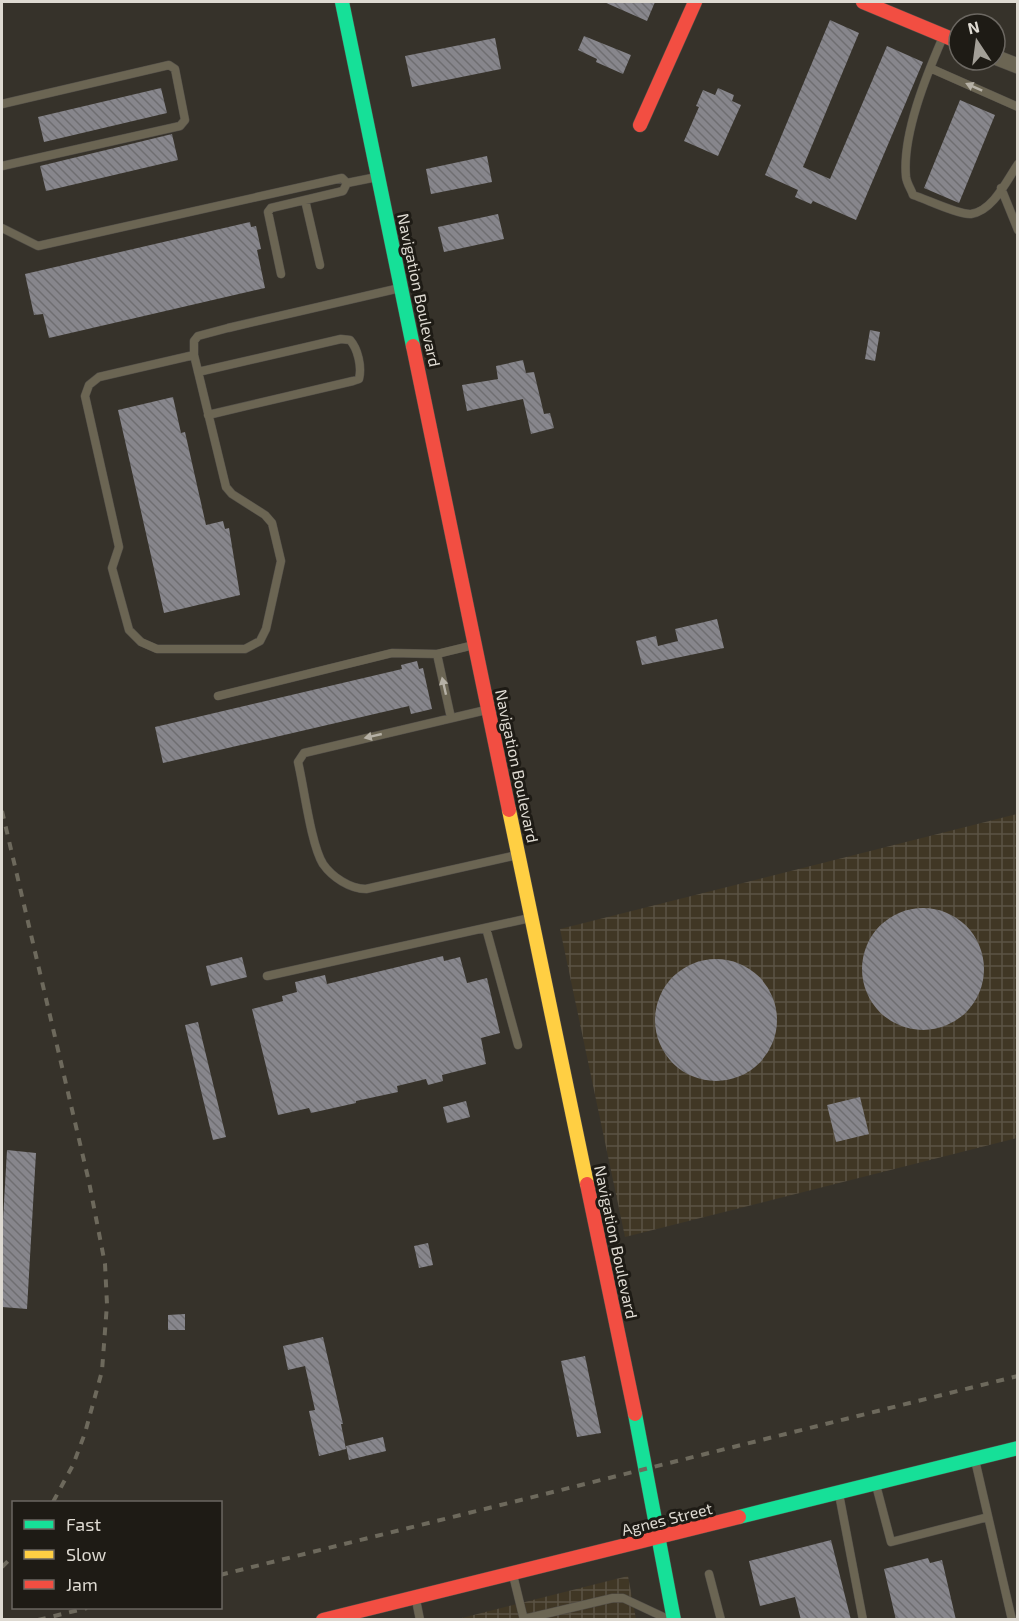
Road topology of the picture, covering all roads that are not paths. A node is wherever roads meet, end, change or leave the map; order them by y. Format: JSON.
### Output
{"nodes":[{"id":1,"x":342,"y":2,"type":"edge"},
{"id":2,"x":694,"y":2,"type":"edge"},
{"id":3,"x":863,"y":2,"type":"edge"},
{"id":4,"x":944,"y":35,"type":"junction"},
{"id":5,"x":947,"y":36,"type":"edge"},
{"id":6,"x":930,"y":68,"type":"junction"},
{"id":7,"x":2,"y":104,"type":"edge"},
{"id":8,"x":1017,"y":107,"type":"edge"},
{"id":9,"x":640,"y":125,"type":"dead end"},
{"id":10,"x":1017,"y":164,"type":"edge"},
{"id":11,"x":2,"y":166,"type":"edge"},
{"id":12,"x":378,"y":176,"type":"junction"},
{"id":13,"x":347,"y":183,"type":"junction"},
{"id":14,"x":1001,"y":188,"type":"junction"},
{"id":15,"x":305,"y":200,"type":"junction"},
{"id":16,"x":2,"y":228,"type":"edge"},
{"id":17,"x":1017,"y":230,"type":"edge"},
{"id":18,"x":320,"y":265,"type":"dead end"},
{"id":19,"x":281,"y":274,"type":"dead end"},
{"id":20,"x":401,"y":288,"type":"junction"},
{"id":21,"x":194,"y":355,"type":"junction"},
{"id":22,"x":198,"y":372,"type":"junction"},
{"id":23,"x":208,"y":415,"type":"junction"},
{"id":24,"x":475,"y":645,"type":"junction"},
{"id":25,"x":437,"y":654,"type":"junction"},
{"id":26,"x":218,"y":696,"type":"dead end"},
{"id":27,"x":489,"y":709,"type":"junction"},
{"id":28,"x":452,"y":718,"type":"junction"},
{"id":29,"x":519,"y":855,"type":"junction"},
{"id":30,"x":532,"y":918,"type":"junction"},
{"id":31,"x":486,"y":928,"type":"junction"},
{"id":32,"x":267,"y":976,"type":"dead end"},
{"id":33,"x":518,"y":1045,"type":"dead end"},
{"id":34,"x":1017,"y":1448,"type":"edge"},
{"id":35,"x":975,"y":1459,"type":"junction"},
{"id":36,"x":875,"y":1484,"type":"junction"},
{"id":37,"x":838,"y":1493,"type":"junction"},
{"id":38,"x":988,"y":1517,"type":"junction"},
{"id":39,"x":658,"y":1538,"type":"junction"},
{"id":40,"x":513,"y":1573,"type":"junction"},
{"id":41,"x":709,"y":1574,"type":"dead end"},
{"id":42,"x":415,"y":1597,"type":"junction"},
{"id":43,"x":524,"y":1619,"type":"edge"},
{"id":44,"x":323,"y":1620,"type":"edge"},
{"id":45,"x":420,"y":1620,"type":"edge"},
{"id":46,"x":672,"y":1620,"type":"edge"},
{"id":47,"x":721,"y":1620,"type":"edge"},
{"id":48,"x":863,"y":1620,"type":"edge"},
{"id":49,"x":1012,"y":1620,"type":"edge"}],
"edges":[{"from":1,"to":12,"type":"street","name":"Navigation Boulevard"},
{"from":2,"to":9,"type":"street"},
{"from":3,"to":4,"type":"street"},
{"from":4,"to":5,"type":"street"},
{"from":4,"to":6,"type":"lane"},
{"from":8,"to":6,"type":"lane","one_way":true},
{"from":6,"to":14,"type":"lane"},
{"from":7,"to":11,"type":"lane"},
{"from":10,"to":14,"type":"lane"},
{"from":12,"to":13,"type":"lane"},
{"from":12,"to":20,"type":"street","name":"Navigation Boulevard"},
{"from":13,"to":15,"type":"lane"},
{"from":13,"to":16,"type":"lane"},
{"from":14,"to":17,"type":"lane"},
{"from":15,"to":18,"type":"lane"},
{"from":15,"to":19,"type":"lane"},
{"from":20,"to":21,"type":"lane"},
{"from":20,"to":24,"type":"street","name":"Navigation Boulevard"},
{"from":21,"to":22,"type":"lane"},
{"from":21,"to":23,"type":"lane"},
{"from":22,"to":23,"type":"lane"},
{"from":22,"to":23,"type":"lane"},
{"from":24,"to":25,"type":"lane"},
{"from":24,"to":27,"type":"street","name":"Navigation Boulevard"},
{"from":25,"to":26,"type":"lane"},
{"from":28,"to":25,"type":"lane","one_way":true},
{"from":27,"to":28,"type":"lane"},
{"from":27,"to":29,"type":"street","name":"Navigation Boulevard"},
{"from":28,"to":29,"type":"lane","one_way":true},
{"from":29,"to":30,"type":"street","name":"Navigation Boulevard"},
{"from":30,"to":31,"type":"lane"},
{"from":30,"to":39,"type":"street","name":"Navigation Boulevard"},
{"from":31,"to":32,"type":"lane"},
{"from":31,"to":33,"type":"lane"},
{"from":34,"to":35,"type":"street","name":"Agnes Street"},
{"from":35,"to":36,"type":"street","name":"Agnes Street"},
{"from":35,"to":38,"type":"lane"},
{"from":36,"to":37,"type":"street","name":"Agnes Street"},
{"from":36,"to":38,"type":"lane"},
{"from":37,"to":39,"type":"street","name":"Agnes Street"},
{"from":37,"to":48,"type":"lane"},
{"from":38,"to":49,"type":"lane"},
{"from":39,"to":40,"type":"street","name":"Agnes Street"},
{"from":39,"to":46,"type":"street","name":"Navigation Boulevard"},
{"from":40,"to":42,"type":"street","name":"Agnes Street"},
{"from":40,"to":43,"type":"lane"},
{"from":41,"to":47,"type":"lane"},
{"from":42,"to":44,"type":"street","name":"Agnes Street"},
{"from":42,"to":45,"type":"lane"},
{"from":43,"to":46,"type":"lane"}]}
